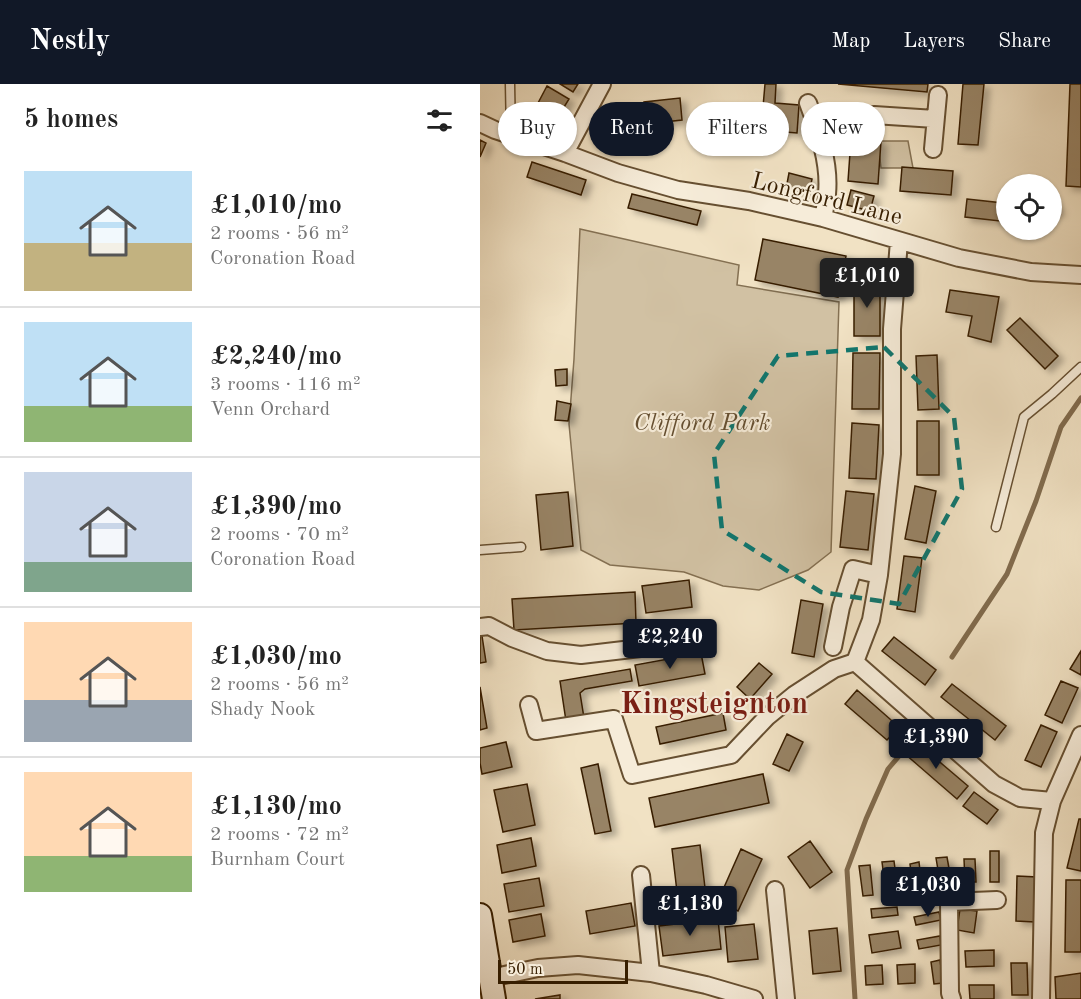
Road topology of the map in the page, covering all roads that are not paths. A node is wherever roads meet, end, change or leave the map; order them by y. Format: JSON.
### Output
{"nodes":[{"id":1,"x":510,"y":84,"type":"edge"},
{"id":2,"x":602,"y":84,"type":"edge"},
{"id":3,"x":938,"y":95,"type":"dead end"},
{"id":4,"x":510,"y":102,"type":"edge"},
{"id":5,"x":885,"y":116,"type":"edge"},
{"id":6,"x":935,"y":119,"type":"junction"},
{"id":7,"x":480,"y":123,"type":"edge"},
{"id":8,"x":498,"y":130,"type":"edge"},
{"id":9,"x":577,"y":131,"type":"edge"},
{"id":10,"x":933,"y":149,"type":"dead end"},
{"id":11,"x":573,"y":156,"type":"edge"},
{"id":12,"x":824,"y":156,"type":"edge"},
{"id":13,"x":823,"y":218,"type":"junction"},
{"id":14,"x":899,"y":241,"type":"junction"},
{"id":15,"x":1081,"y":275,"type":"edge"},
{"id":16,"x":1081,"y":367,"type":"edge"},
{"id":17,"x":996,"y":527,"type":"dead end"},
{"id":18,"x":521,"y":547,"type":"dead end"},
{"id":19,"x":480,"y":550,"type":"edge"},
{"id":20,"x":879,"y":575,"type":"junction"},
{"id":21,"x":480,"y":627,"type":"edge"},
{"id":22,"x":649,"y":646,"type":"dead end"},
{"id":23,"x":834,"y":647,"type":"dead end"},
{"id":24,"x":855,"y":662,"type":"junction"},
{"id":25,"x":529,"y":705,"type":"dead end"},
{"id":26,"x":1081,"y":735,"type":"edge"},
{"id":27,"x":1052,"y":801,"type":"junction"},
{"id":28,"x":641,"y":875,"type":"dead end"},
{"id":29,"x":775,"y":890,"type":"dead end"},
{"id":30,"x":997,"y":900,"type":"dead end"},
{"id":31,"x":480,"y":915,"type":"edge"},
{"id":32,"x":651,"y":973,"type":"junction"},
{"id":33,"x":492,"y":988,"type":"edge"},
{"id":34,"x":708,"y":992,"type":"edge"},
{"id":35,"x":754,"y":999,"type":"edge"},
{"id":36,"x":786,"y":999,"type":"edge"},
{"id":37,"x":952,"y":999,"type":"edge"},
{"id":38,"x":1041,"y":999,"type":"edge"}],
"edges":[{"from":1,"to":4,"type":"lane"},
{"from":2,"to":9,"type":"street"},
{"from":3,"to":6,"type":"street"},
{"from":5,"to":6,"type":"street"},
{"from":6,"to":10,"type":"street"},
{"from":7,"to":8,"type":"street","name":"Longford Lane"},
{"from":11,"to":13,"type":"street","name":"Longford Lane"},
{"from":12,"to":13,"type":"street"},
{"from":13,"to":14,"type":"street","name":"Longford Lane"},
{"from":14,"to":15,"type":"street","name":"Longford Lane"},
{"from":14,"to":20,"type":"street"},
{"from":16,"to":17,"type":"lane"},
{"from":18,"to":19,"type":"lane"},
{"from":20,"to":23,"type":"street"},
{"from":20,"to":24,"type":"street"},
{"from":21,"to":22,"type":"street"},
{"from":24,"to":25,"type":"street"},
{"from":24,"to":27,"type":"street"},
{"from":26,"to":27,"type":"street"},
{"from":27,"to":38,"type":"street"},
{"from":28,"to":32,"type":"street"},
{"from":29,"to":36,"type":"street"},
{"from":30,"to":37,"type":"street"},
{"from":31,"to":33,"type":"main road"},
{"from":32,"to":33,"type":"street"},
{"from":32,"to":34,"type":"street"},
{"from":34,"to":35,"type":"street"}]}
